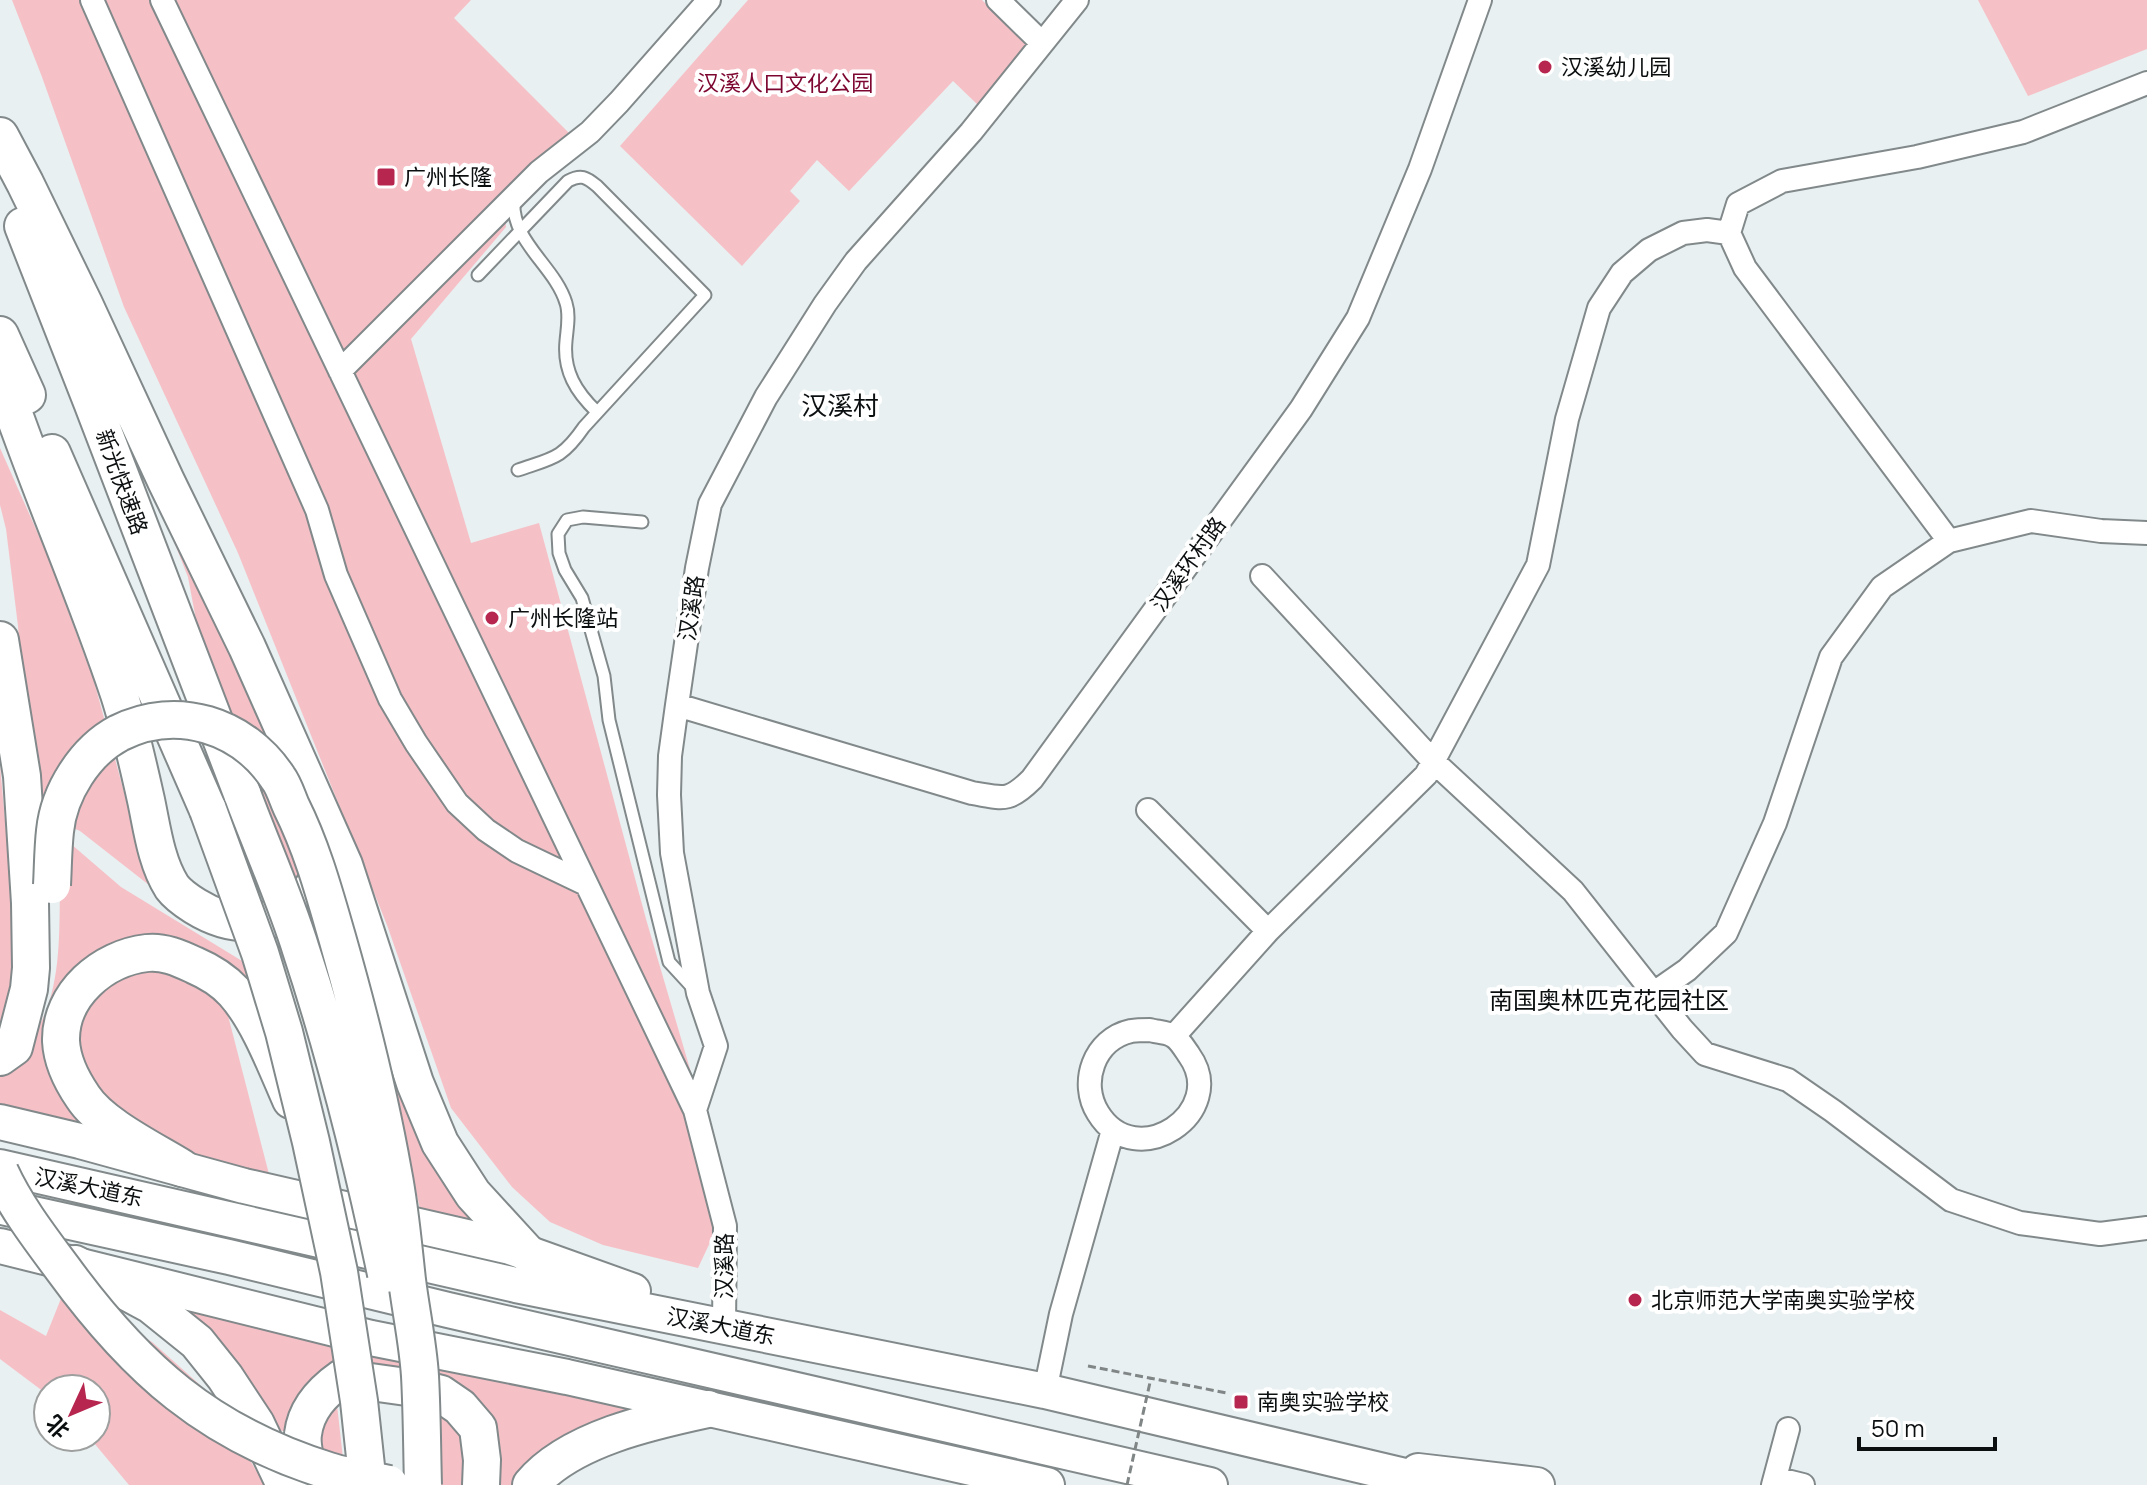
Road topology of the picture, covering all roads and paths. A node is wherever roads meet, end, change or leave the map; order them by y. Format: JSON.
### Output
{"nodes":[{"id":1,"x":92,"y":0,"type":"edge"},
{"id":2,"x":162,"y":0,"type":"edge"},
{"id":3,"x":709,"y":0,"type":"edge"},
{"id":4,"x":998,"y":0,"type":"edge"},
{"id":5,"x":1077,"y":0,"type":"edge"},
{"id":6,"x":1480,"y":0,"type":"edge"},
{"id":7,"x":1042,"y":43,"type":"junction"},
{"id":8,"x":2147,"y":83,"type":"edge"},
{"id":9,"x":0,"y":136,"type":"edge"},
{"id":10,"x":0,"y":169,"type":"edge"},
{"id":11,"x":514,"y":197,"type":"junction"},
{"id":12,"x":520,"y":231,"type":"junction"},
{"id":13,"x":1729,"y":233,"type":"junction"},
{"id":14,"x":478,"y":275,"type":"dead end"},
{"id":15,"x":0,"y":335,"type":"edge"},
{"id":16,"x":340,"y":371,"type":"junction"},
{"id":17,"x":0,"y":374,"type":"edge"},
{"id":18,"x":597,"y":412,"type":"junction"},
{"id":19,"x":518,"y":470,"type":"dead end"},
{"id":20,"x":642,"y":522,"type":"dead end"},
{"id":21,"x":2147,"y":533,"type":"edge"},
{"id":22,"x":1949,"y":541,"type":"junction"},
{"id":23,"x":1262,"y":576,"type":"dead end"},
{"id":24,"x":0,"y":640,"type":"edge"},
{"id":25,"x":677,"y":705,"type":"junction"},
{"id":26,"x":1433,"y":761,"type":"junction"},
{"id":27,"x":298,"y":764,"type":"junction"},
{"id":28,"x":1148,"y":810,"type":"dead end"},
{"id":29,"x":586,"y":884,"type":"junction"},
{"id":30,"x":1268,"y":931,"type":"junction"},
{"id":31,"x":698,"y":993,"type":"junction"},
{"id":32,"x":1654,"y":993,"type":"junction"},
{"id":33,"x":1174,"y":1036,"type":"junction"},
{"id":34,"x":7,"y":1052,"type":"edge"},
{"id":35,"x":695,"y":1110,"type":"junction"},
{"id":36,"x":0,"y":1122,"type":"edge"},
{"id":37,"x":1113,"y":1130,"type":"junction"},
{"id":38,"x":311,"y":1142,"type":"junction"},
{"id":39,"x":182,"y":1168,"type":"junction"},
{"id":40,"x":0,"y":1170,"type":"edge"},
{"id":41,"x":0,"y":1206,"type":"edge"},
{"id":42,"x":2147,"y":1228,"type":"edge"},
{"id":43,"x":0,"y":1246,"type":"edge"},
{"id":44,"x":528,"y":1254,"type":"junction"},
{"id":45,"x":75,"y":1264,"type":"junction"},
{"id":46,"x":150,"y":1282,"type":"junction"},
{"id":47,"x":724,"y":1326,"type":"junction"},
{"id":48,"x":528,"y":1328,"type":"junction"},
{"id":49,"x":1088,"y":1366,"type":"dead end"},
{"id":50,"x":1151,"y":1378,"type":"junction"},
{"id":51,"x":1045,"y":1391,"type":"junction"},
{"id":52,"x":1227,"y":1393,"type":"dead end"},
{"id":53,"x":708,"y":1409,"type":"junction"},
{"id":54,"x":1788,"y":1429,"type":"dead end"},
{"id":55,"x":1357,"y":1465,"type":"junction"},
{"id":56,"x":1774,"y":1482,"type":"edge"},
{"id":57,"x":285,"y":1485,"type":"edge"},
{"id":58,"x":311,"y":1485,"type":"edge"},
{"id":59,"x":368,"y":1485,"type":"edge"},
{"id":60,"x":392,"y":1485,"type":"edge"},
{"id":61,"x":420,"y":1485,"type":"edge"},
{"id":62,"x":481,"y":1485,"type":"edge"},
{"id":63,"x":531,"y":1485,"type":"edge"},
{"id":64,"x":1047,"y":1485,"type":"edge"},
{"id":65,"x":1127,"y":1485,"type":"edge"},
{"id":66,"x":1210,"y":1485,"type":"edge"},
{"id":67,"x":1443,"y":1485,"type":"edge"},
{"id":68,"x":1537,"y":1485,"type":"edge"},
{"id":69,"x":1803,"y":1485,"type":"edge"}],
"edges":[{"from":1,"to":29,"type":"street"},
{"from":2,"to":16,"type":"street"},
{"from":3,"to":11,"type":"street"},
{"from":4,"to":7,"type":"street"},
{"from":5,"to":7,"type":"street","name":"汉溪路"},
{"from":6,"to":25,"type":"street","name":"汉溪环村路"},
{"from":7,"to":25,"type":"street","name":"汉溪路"},
{"from":8,"to":13,"type":"street"},
{"from":9,"to":27,"type":"highway"},
{"from":10,"to":61,"type":"highway","name":"新光快速路","bridge":true},
{"from":11,"to":12,"type":"lane"},
{"from":11,"to":16,"type":"street"},
{"from":12,"to":14,"type":"lane"},
{"from":12,"to":18,"type":"lane"},
{"from":12,"to":18,"type":"lane"},
{"from":13,"to":22,"type":"street"},
{"from":13,"to":26,"type":"street"},
{"from":15,"to":38,"type":"highway","bridge":true},
{"from":16,"to":29,"type":"street"},
{"from":17,"to":27,"type":"highway"},
{"from":18,"to":19,"type":"lane"},
{"from":20,"to":31,"type":"lane"},
{"from":21,"to":22,"type":"street"},
{"from":22,"to":32,"type":"street"},
{"from":23,"to":26,"type":"street"},
{"from":24,"to":34,"type":"highway"},
{"from":25,"to":31,"type":"street","name":"汉溪路"},
{"from":26,"to":30,"type":"street"},
{"from":26,"to":32,"type":"street"},
{"from":27,"to":44,"type":"highway"},
{"from":28,"to":30,"type":"street"},
{"from":29,"to":35,"type":"street"},
{"from":30,"to":33,"type":"street"},
{"from":31,"to":35,"type":"street","name":"汉溪路"},
{"from":32,"to":42,"type":"street"},
{"from":33,"to":37,"type":"street"},
{"from":33,"to":37,"type":"street"},
{"from":34,"to":61,"type":"highway","bridge":true},
{"from":35,"to":47,"type":"street","name":"汉溪路"},
{"from":36,"to":39,"type":"main road"},
{"from":37,"to":51,"type":"street"},
{"from":38,"to":39,"type":"highway","bridge":true},
{"from":38,"to":59,"type":"highway","bridge":true},
{"from":39,"to":44,"type":"main road"},
{"from":40,"to":47,"type":"main road","name":"汉溪大道东"},
{"from":40,"to":60,"type":"highway","bridge":true},
{"from":41,"to":48,"type":"main road","name":"汉溪大道东"},
{"from":43,"to":45,"type":"main road"},
{"from":44,"to":47,"type":"main road"},
{"from":45,"to":46,"type":"main road"},
{"from":45,"to":57,"type":"highway"},
{"from":46,"to":48,"type":"main road"},
{"from":46,"to":53,"type":"main road"},
{"from":47,"to":51,"type":"main road","name":"汉溪大道东"},
{"from":48,"to":66,"type":"main road","name":"汉溪大道东"},
{"from":49,"to":50,"type":"path"},
{"from":50,"to":52,"type":"path"},
{"from":50,"to":65,"type":"path","bridge":true},
{"from":51,"to":55,"type":"main road","name":"汉溪大道东"},
{"from":53,"to":63,"type":"highway"},
{"from":53,"to":64,"type":"main road"},
{"from":54,"to":56,"type":"street"},
{"from":55,"to":67,"type":"main road","name":"汉溪大道东"},
{"from":55,"to":68,"type":"main road"},
{"from":56,"to":69,"type":"street"},
{"from":58,"to":62,"type":"highway"}]}
